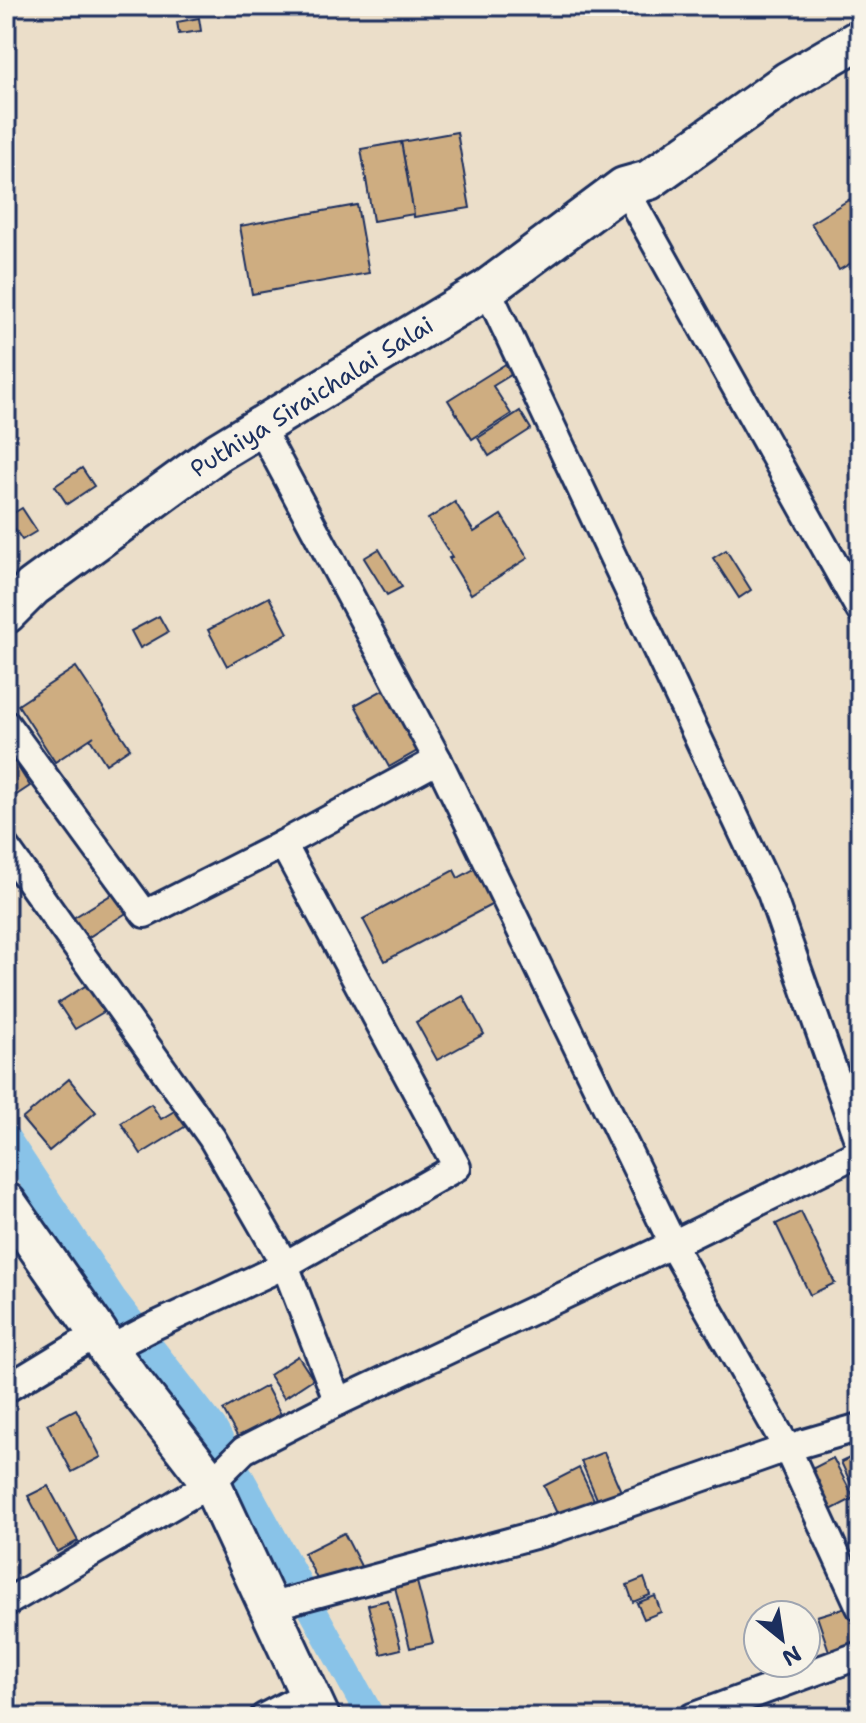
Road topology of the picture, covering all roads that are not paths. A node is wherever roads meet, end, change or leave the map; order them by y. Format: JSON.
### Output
{"nodes":[{"id":1,"x":860,"y":13,"type":"edge"},
{"id":2,"x":860,"y":39,"type":"edge"},
{"id":3,"x":624,"y":187,"type":"junction"},
{"id":4,"x":487,"y":289,"type":"junction"},
{"id":5,"x":260,"y":427,"type":"junction"},
{"id":6,"x":860,"y":610,"type":"edge"},
{"id":7,"x":6,"y":614,"type":"edge"},
{"id":8,"x":6,"y":724,"type":"edge"},
{"id":9,"x":438,"y":760,"type":"junction"},
{"id":10,"x":283,"y":844,"type":"junction"},
{"id":11,"x":6,"y":848,"type":"edge"},
{"id":12,"x":860,"y":1149,"type":"edge"},
{"id":13,"x":6,"y":1202,"type":"edge"},
{"id":14,"x":672,"y":1245,"type":"junction"},
{"id":15,"x":285,"y":1265,"type":"junction"},
{"id":16,"x":110,"y":1342,"type":"junction"},
{"id":17,"x":6,"y":1389,"type":"edge"},
{"id":18,"x":338,"y":1402,"type":"junction"},
{"id":19,"x":860,"y":1427,"type":"edge"},
{"id":20,"x":787,"y":1448,"type":"junction"},
{"id":21,"x":216,"y":1478,"type":"junction"},
{"id":22,"x":286,"y":1602,"type":"junction"},
{"id":23,"x":6,"y":1603,"type":"edge"},
{"id":24,"x":860,"y":1607,"type":"edge"},
{"id":25,"x":860,"y":1655,"type":"edge"},
{"id":26,"x":314,"y":1705,"type":"edge"},
{"id":27,"x":264,"y":1717,"type":"edge"},
{"id":28,"x":692,"y":1717,"type":"edge"}],
"edges":[{"from":1,"to":3,"type":"main road","name":"Puthiya Siraichalai Salai"},
{"from":2,"to":3,"type":"main road","name":"Puthiya Siraichalai Salai"},
{"from":3,"to":4,"type":"main road","name":"Puthiya Siraichalai Salai"},
{"from":3,"to":6,"type":"street"},
{"from":4,"to":5,"type":"main road","name":"Puthiya Siraichalai Salai"},
{"from":4,"to":12,"type":"street"},
{"from":5,"to":7,"type":"main road","name":"Puthiya Siraichalai Salai"},
{"from":5,"to":9,"type":"street"},
{"from":8,"to":10,"type":"street"},
{"from":9,"to":10,"type":"street"},
{"from":9,"to":14,"type":"street"},
{"from":10,"to":15,"type":"street"},
{"from":11,"to":15,"type":"street"},
{"from":12,"to":14,"type":"street"},
{"from":13,"to":16,"type":"main road"},
{"from":14,"to":18,"type":"street"},
{"from":14,"to":20,"type":"street"},
{"from":15,"to":16,"type":"street"},
{"from":15,"to":18,"type":"street"},
{"from":16,"to":17,"type":"street"},
{"from":16,"to":21,"type":"main road"},
{"from":18,"to":21,"type":"street"},
{"from":19,"to":20,"type":"street"},
{"from":20,"to":22,"type":"street"},
{"from":20,"to":24,"type":"street"},
{"from":21,"to":22,"type":"main road"},
{"from":21,"to":23,"type":"street"},
{"from":22,"to":26,"type":"main road"},
{"from":25,"to":28,"type":"street"},
{"from":26,"to":27,"type":"street"}]}
